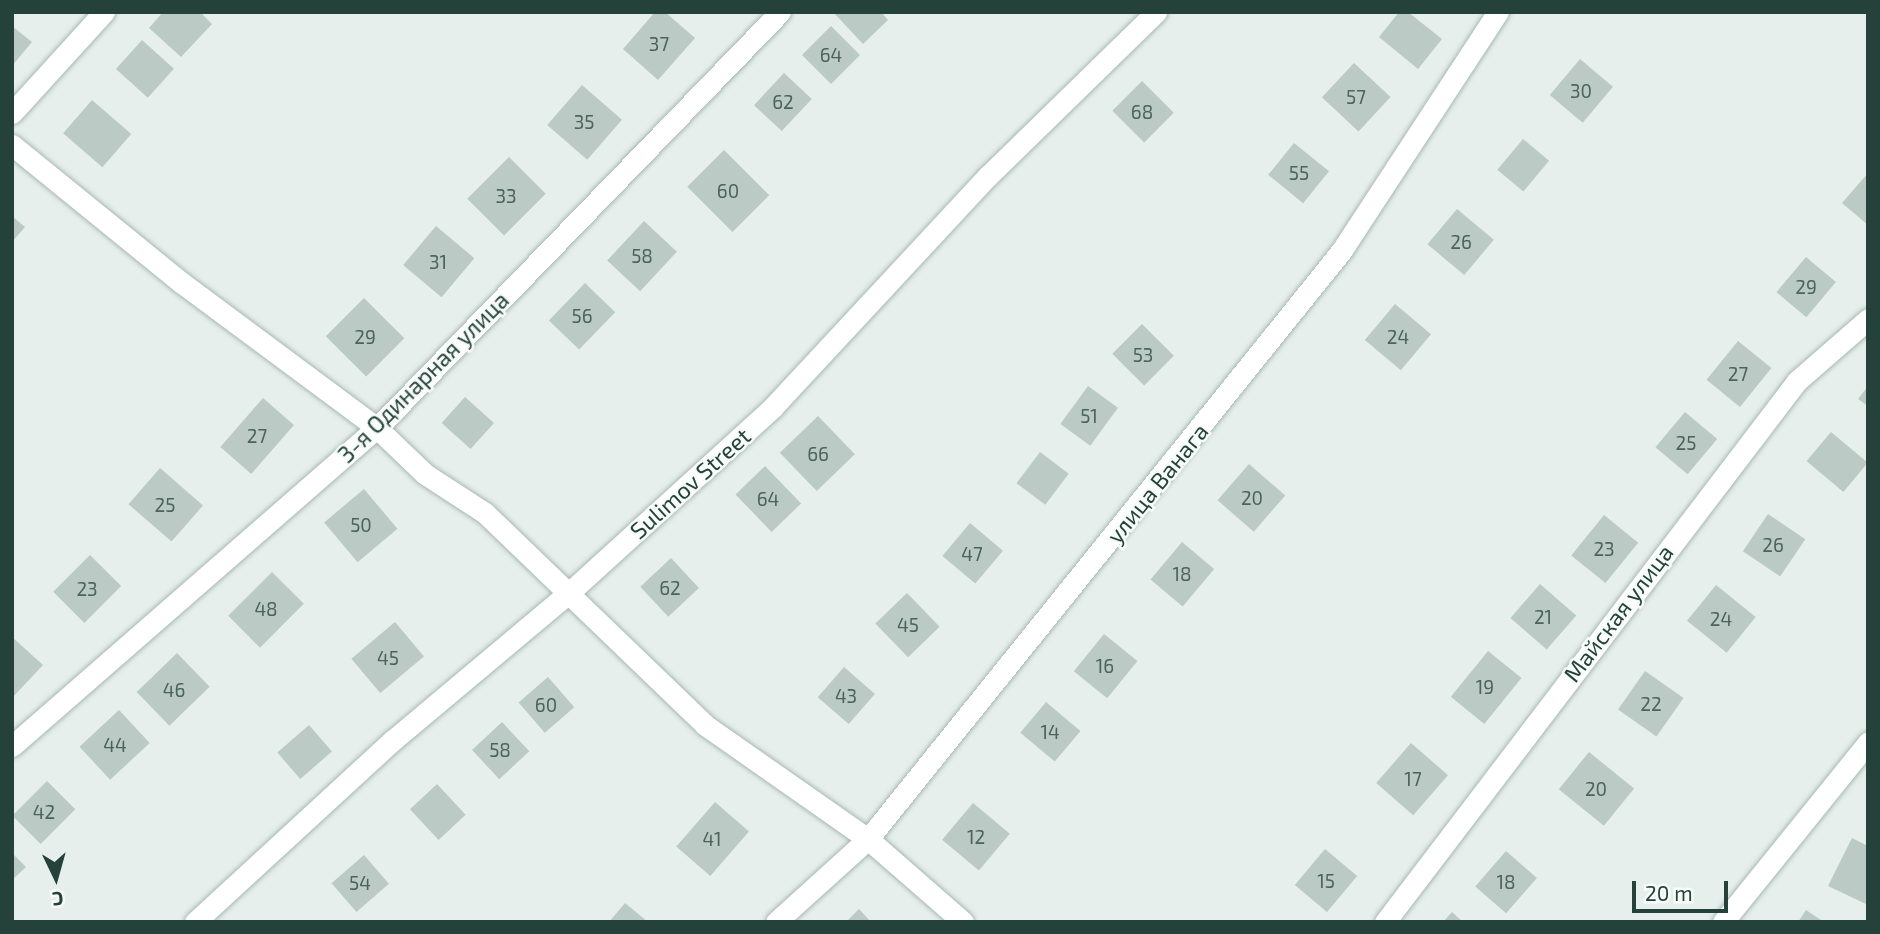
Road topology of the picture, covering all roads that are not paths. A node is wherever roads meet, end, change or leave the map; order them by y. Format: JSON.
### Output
{"nodes":[{"id":1,"x":104,"y":12,"type":"edge"},
{"id":2,"x":780,"y":12,"type":"edge"},
{"id":3,"x":1156,"y":12,"type":"edge"},
{"id":4,"x":1498,"y":12,"type":"edge"},
{"id":5,"x":12,"y":113,"type":"edge"},
{"id":6,"x":12,"y":145,"type":"edge"},
{"id":7,"x":1868,"y":319,"type":"edge"},
{"id":8,"x":377,"y":428,"type":"junction"},
{"id":9,"x":571,"y":591,"type":"junction"},
{"id":10,"x":1868,"y":742,"type":"edge"},
{"id":11,"x":12,"y":746,"type":"edge"},
{"id":12,"x":868,"y":839,"type":"junction"},
{"id":13,"x":195,"y":922,"type":"edge"},
{"id":14,"x":776,"y":922,"type":"edge"},
{"id":15,"x":963,"y":922,"type":"edge"},
{"id":16,"x":1385,"y":922,"type":"edge"},
{"id":17,"x":1723,"y":922,"type":"edge"}],
"edges":[{"from":1,"to":5,"type":"street"},
{"from":2,"to":8,"type":"street","name":"3-я Одинарная улица"},
{"from":3,"to":9,"type":"street","name":"Sulimov Street"},
{"from":4,"to":12,"type":"street","name":"улица Ванага"},
{"from":6,"to":8,"type":"street"},
{"from":7,"to":16,"type":"street","name":"Майская улица"},
{"from":8,"to":9,"type":"street"},
{"from":8,"to":11,"type":"street","name":"3-я Одинарная улица"},
{"from":9,"to":12,"type":"street"},
{"from":9,"to":13,"type":"street","name":"Sulimov Street"},
{"from":10,"to":17,"type":"street"},
{"from":12,"to":14,"type":"street","name":"улица Ванага"},
{"from":12,"to":15,"type":"street"}]}
